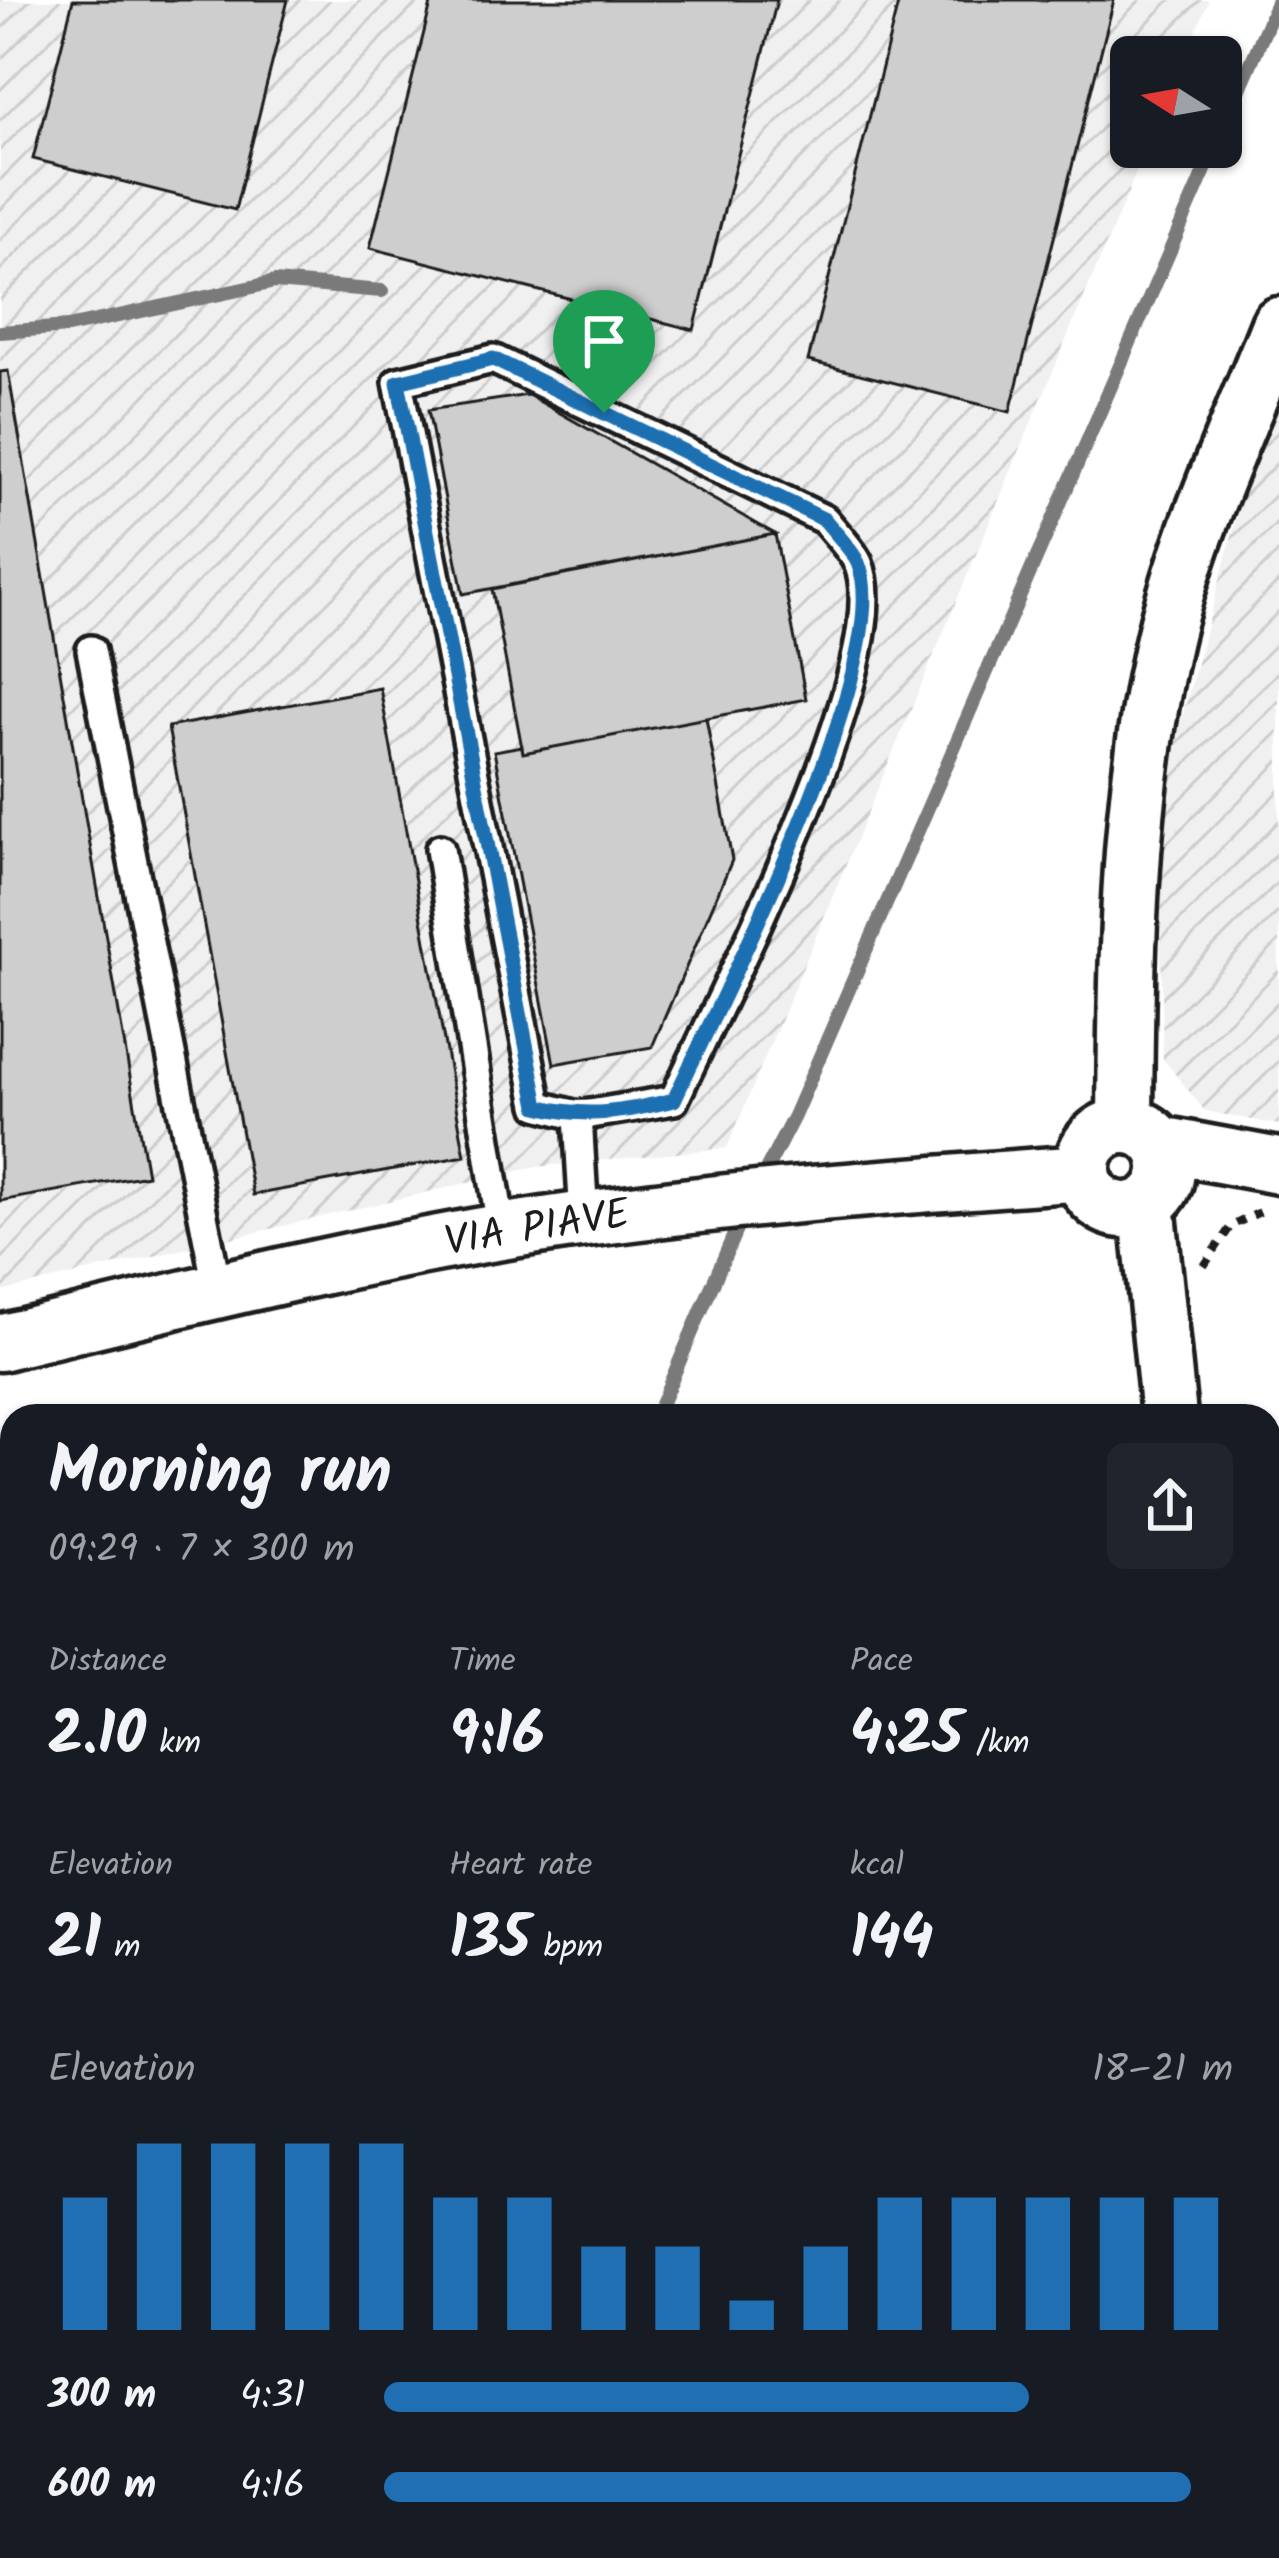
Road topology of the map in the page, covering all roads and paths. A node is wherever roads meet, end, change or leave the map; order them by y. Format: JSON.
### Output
{"nodes":[{"id":1,"x":1279,"y":325,"type":"edge"},
{"id":2,"x":91,"y":650,"type":"dead end"},
{"id":3,"x":440,"y":849,"type":"dead end"},
{"id":4,"x":578,"y":1116,"type":"junction"},
{"id":5,"x":1142,"y":1135,"type":"junction"},
{"id":6,"x":1279,"y":1166,"type":"edge"},
{"id":7,"x":1083,"y":1173,"type":"junction"},
{"id":8,"x":1147,"y":1204,"type":"junction"},
{"id":9,"x":1279,"y":1212,"type":"edge"},
{"id":10,"x":584,"y":1219,"type":"junction"},
{"id":11,"x":1232,"y":1226,"type":"dead end"},
{"id":12,"x":502,"y":1233,"type":"junction"},
{"id":13,"x":218,"y":1291,"type":"junction"},
{"id":14,"x":0,"y":1343,"type":"edge"},
{"id":15,"x":1168,"y":1404,"type":"edge"}],
"edges":[{"from":1,"to":5,"type":"street"},
{"from":2,"to":13,"type":"lane"},
{"from":3,"to":12,"type":"lane"},
{"from":4,"to":4,"type":"lane"},
{"from":4,"to":10,"type":"lane"},
{"from":5,"to":6,"type":"street"},
{"from":5,"to":7,"type":"street"},
{"from":5,"to":8,"type":"street"},
{"from":7,"to":8,"type":"street"},
{"from":7,"to":10,"type":"street","name":"VIA PIAVE"},
{"from":8,"to":15,"type":"street"},
{"from":9,"to":11,"type":"path"},
{"from":10,"to":12,"type":"street","name":"VIA PIAVE"},
{"from":12,"to":13,"type":"street","name":"VIA PIAVE"},
{"from":13,"to":14,"type":"street","name":"VIA PIAVE"}]}
